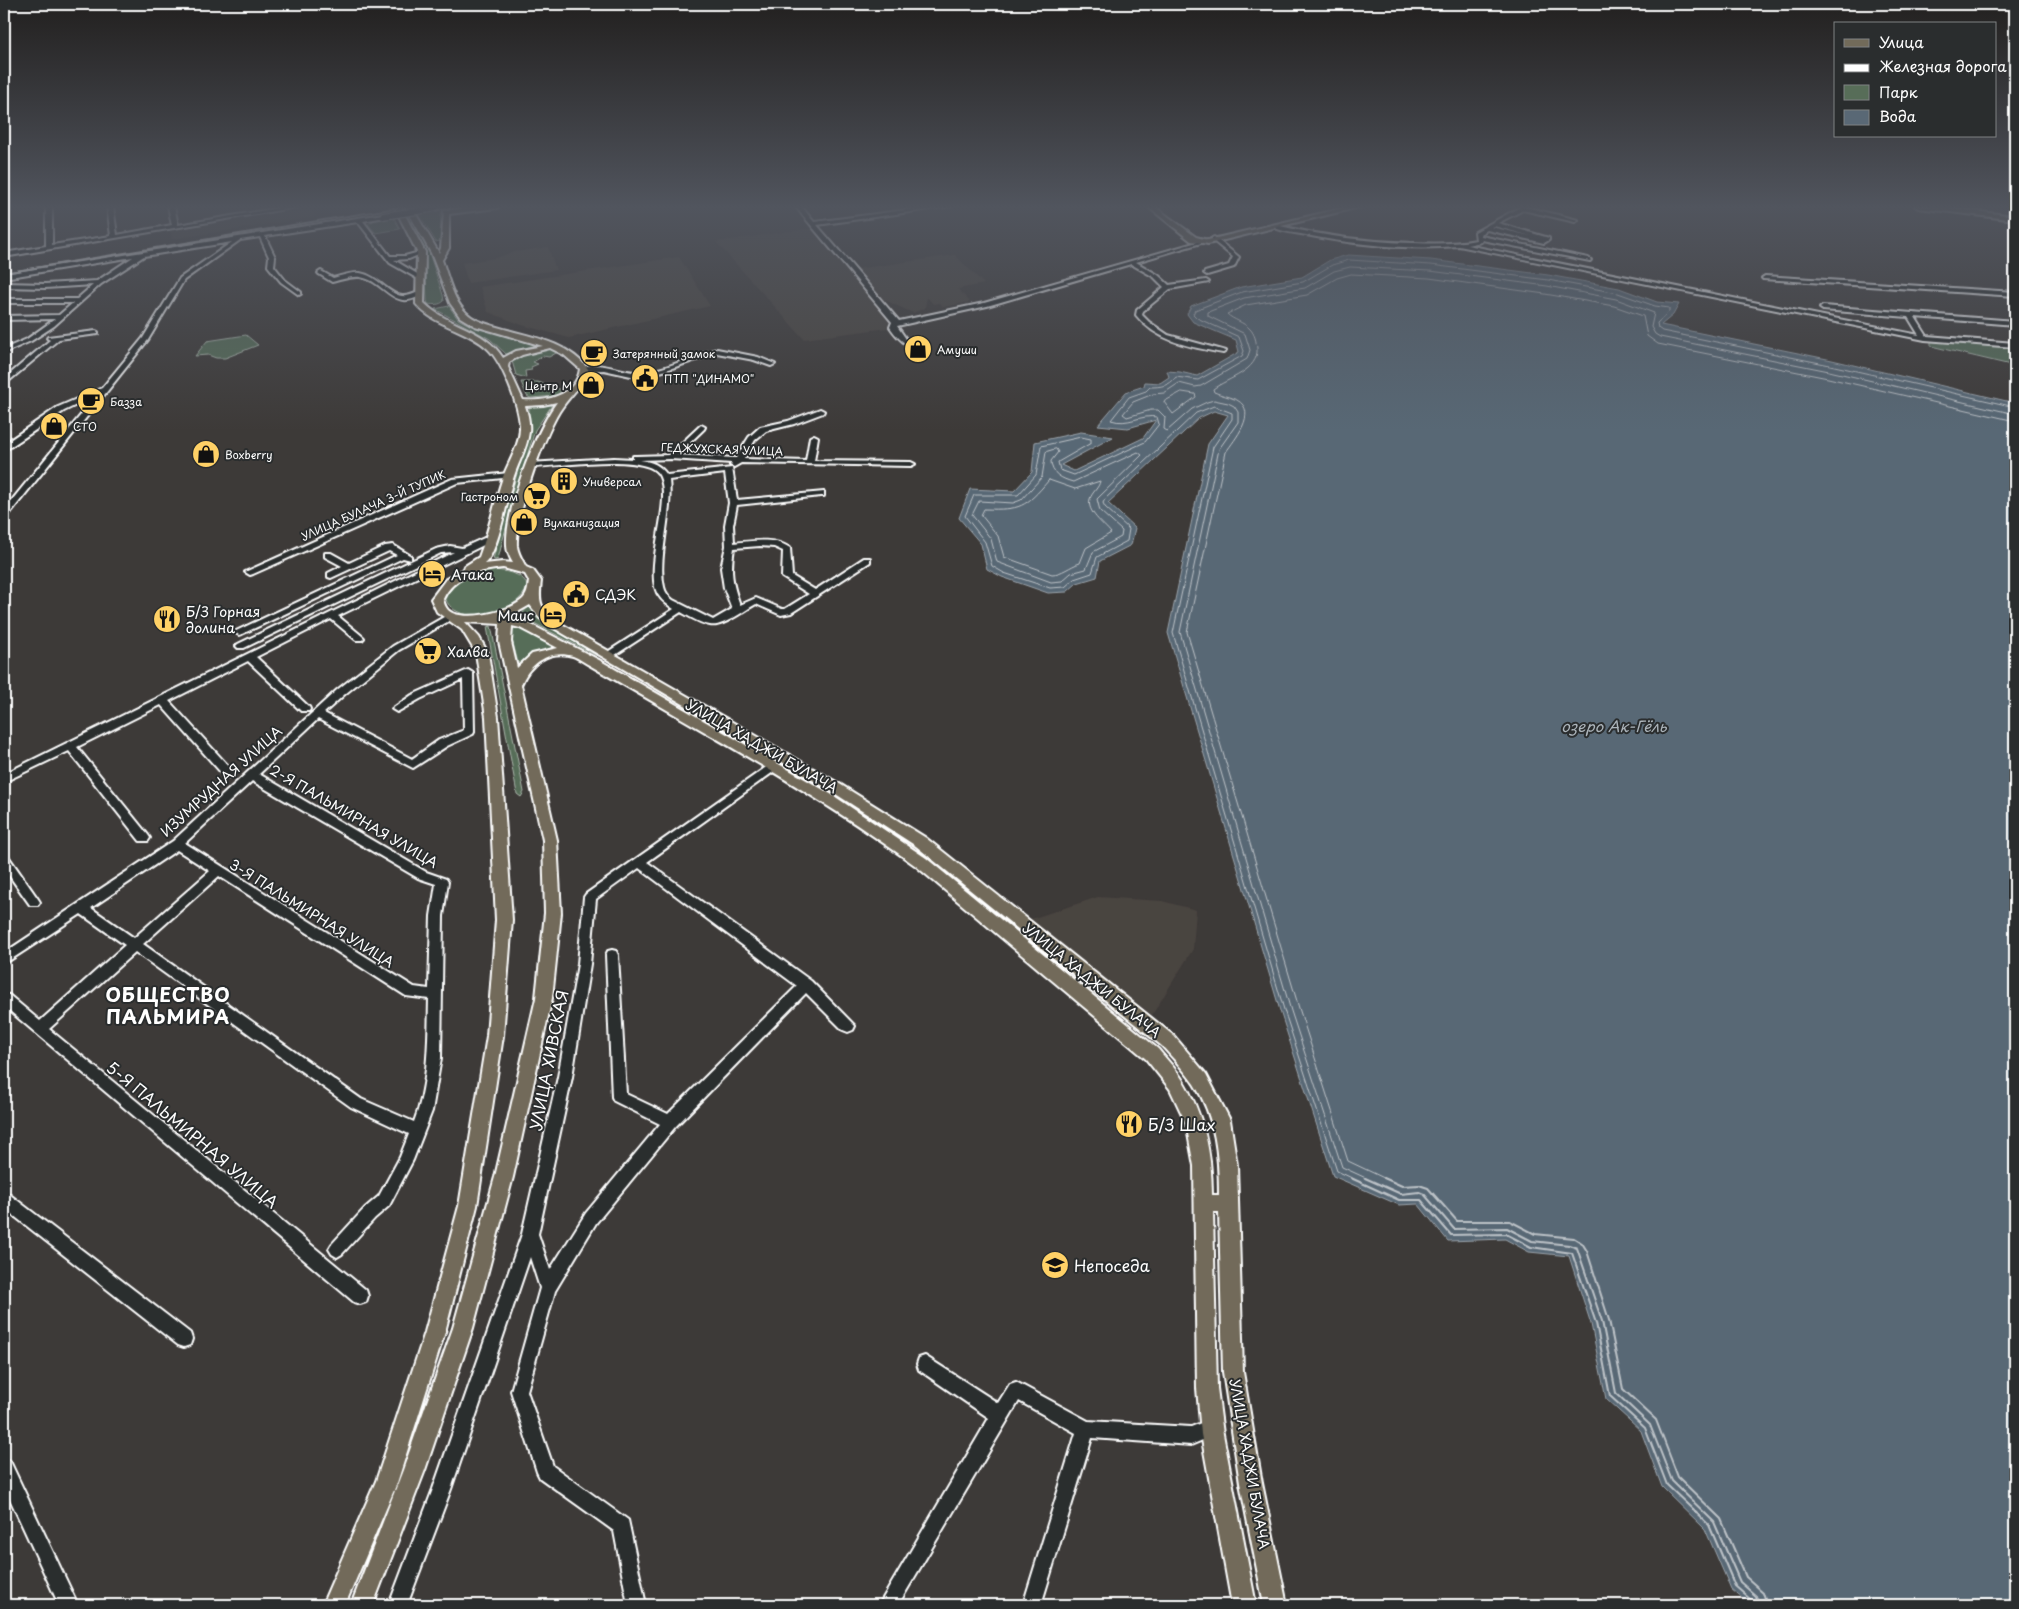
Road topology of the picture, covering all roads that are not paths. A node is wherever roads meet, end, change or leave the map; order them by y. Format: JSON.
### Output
{"nodes":[{"id":1,"x":102,"y":281,"type":"edge"},
{"id":2,"x":181,"y":281,"type":"edge"},
{"id":3,"x":283,"y":281,"type":"edge"},
{"id":4,"x":373,"y":281,"type":"edge"},
{"id":5,"x":422,"y":281,"type":"edge"},
{"id":6,"x":445,"y":281,"type":"edge"},
{"id":7,"x":861,"y":281,"type":"edge"},
{"id":8,"x":1068,"y":281,"type":"edge"},
{"id":9,"x":1162,"y":281,"type":"edge"},
{"id":10,"x":1639,"y":281,"type":"edge"},
{"id":11,"x":1813,"y":281,"type":"edge"},
{"id":12,"x":1206,"y":282,"type":"dead end"},
{"id":13,"x":99,"y":283,"type":"junction"},
{"id":14,"x":4,"y":285,"type":"edge"},
{"id":15,"x":1168,"y":287,"type":"junction"},
{"id":16,"x":298,"y":293,"type":"dead end"},
{"id":17,"x":421,"y":293,"type":"junction"},
{"id":18,"x":2015,"y":294,"type":"edge"},
{"id":19,"x":452,"y":300,"type":"junction"},
{"id":20,"x":4,"y":301,"type":"edge"},
{"id":21,"x":80,"y":301,"type":"junction"},
{"id":22,"x":420,"y":304,"type":"junction"},
{"id":23,"x":444,"y":305,"type":"dead end"},
{"id":24,"x":435,"y":307,"type":"dead end"},
{"id":25,"x":1822,"y":308,"type":"dead end"},
{"id":26,"x":1910,"y":315,"type":"junction"},
{"id":27,"x":62,"y":317,"type":"junction"},
{"id":28,"x":4,"y":318,"type":"edge"},
{"id":29,"x":2015,"y":323,"type":"edge"},
{"id":30,"x":895,"y":324,"type":"junction"},
{"id":31,"x":96,"y":333,"type":"dead end"},
{"id":32,"x":57,"y":337,"type":"junction"},
{"id":33,"x":1925,"y":338,"type":"junction"},
{"id":34,"x":29,"y":340,"type":"junction"},
{"id":35,"x":2015,"y":345,"type":"edge"},
{"id":36,"x":918,"y":346,"type":"dead end"},
{"id":37,"x":554,"y":347,"type":"junction"},
{"id":38,"x":4,"y":351,"type":"edge"},
{"id":39,"x":1223,"y":351,"type":"dead end"},
{"id":40,"x":771,"y":364,"type":"dead end"},
{"id":41,"x":505,"y":365,"type":"junction"},
{"id":42,"x":584,"y":369,"type":"junction"},
{"id":43,"x":4,"y":383,"type":"edge"},
{"id":44,"x":104,"y":388,"type":"junction"},
{"id":45,"x":569,"y":395,"type":"junction"},
{"id":46,"x":519,"y":402,"type":"junction"},
{"id":47,"x":820,"y":411,"type":"dead end"},
{"id":48,"x":701,"y":427,"type":"dead end"},
{"id":49,"x":814,"y":437,"type":"dead end"},
{"id":50,"x":4,"y":447,"type":"edge"},
{"id":51,"x":671,"y":457,"type":"junction"},
{"id":52,"x":614,"y":460,"type":"junction"},
{"id":53,"x":739,"y":462,"type":"junction"},
{"id":54,"x":810,"y":463,"type":"junction"},
{"id":55,"x":911,"y":464,"type":"dead end"},
{"id":56,"x":532,"y":465,"type":"junction"},
{"id":57,"x":729,"y":470,"type":"junction"},
{"id":58,"x":509,"y":475,"type":"junction"},
{"id":59,"x":665,"y":478,"type":"junction"},
{"id":60,"x":821,"y":494,"type":"dead end"},
{"id":61,"x":733,"y":503,"type":"junction"},
{"id":62,"x":4,"y":515,"type":"edge"},
{"id":63,"x":492,"y":537,"type":"junction"},
{"id":64,"x":730,"y":546,"type":"junction"},
{"id":65,"x":463,"y":551,"type":"junction"},
{"id":66,"x":328,"y":555,"type":"dead end"},
{"id":67,"x":404,"y":555,"type":"junction"},
{"id":68,"x":867,"y":560,"type":"dead end"},
{"id":69,"x":416,"y":563,"type":"junction"},
{"id":70,"x":348,"y":566,"type":"junction"},
{"id":71,"x":521,"y":568,"type":"junction"},
{"id":72,"x":250,"y":572,"type":"dead end"},
{"id":73,"x":331,"y":575,"type":"dead end"},
{"id":74,"x":456,"y":577,"type":"junction"},
{"id":75,"x":814,"y":593,"type":"junction"},
{"id":76,"x":532,"y":595,"type":"junction"},
{"id":77,"x":682,"y":608,"type":"junction"},
{"id":78,"x":318,"y":609,"type":"junction"},
{"id":79,"x":737,"y":610,"type":"junction"},
{"id":80,"x":330,"y":616,"type":"junction"},
{"id":81,"x":451,"y":616,"type":"junction"},
{"id":82,"x":508,"y":616,"type":"junction"},
{"id":83,"x":471,"y":620,"type":"joint"},
{"id":84,"x":239,"y":632,"type":"dead end"},
{"id":85,"x":359,"y":638,"type":"dead end"},
{"id":86,"x":241,"y":646,"type":"dead end"},
{"id":87,"x":574,"y":652,"type":"junction"},
{"id":88,"x":609,"y":655,"type":"junction"},
{"id":89,"x":249,"y":656,"type":"junction"},
{"id":90,"x":596,"y":664,"type":"junction"},
{"id":91,"x":515,"y":684,"type":"junction"},
{"id":92,"x":162,"y":700,"type":"junction"},
{"id":93,"x":305,"y":709,"type":"dead end"},
{"id":94,"x":398,"y":709,"type":"dead end"},
{"id":95,"x":317,"y":714,"type":"junction"},
{"id":96,"x":71,"y":746,"type":"junction"},
{"id":97,"x":778,"y":762,"type":"junction"},
{"id":98,"x":229,"y":774,"type":"dead end"},
{"id":99,"x":253,"y":776,"type":"junction"},
{"id":100,"x":4,"y":778,"type":"edge"},
{"id":101,"x":144,"y":838,"type":"dead end"},
{"id":102,"x":177,"y":844,"type":"junction"},
{"id":103,"x":4,"y":859,"type":"edge"},
{"id":104,"x":642,"y":863,"type":"junction"},
{"id":105,"x":217,"y":871,"type":"junction"},
{"id":106,"x":34,"y":902,"type":"dead end"},
{"id":107,"x":80,"y":907,"type":"junction"},
{"id":108,"x":134,"y":946,"type":"junction"},
{"id":109,"x":612,"y":955,"type":"dead end"},
{"id":110,"x":4,"y":959,"type":"edge"},
{"id":111,"x":806,"y":985,"type":"junction"},
{"id":112,"x":436,"y":995,"type":"junction"},
{"id":113,"x":4,"y":999,"type":"edge"},
{"id":114,"x":848,"y":1026,"type":"dead end"},
{"id":115,"x":40,"y":1029,"type":"junction"},
{"id":116,"x":670,"y":1122,"type":"junction"},
{"id":117,"x":418,"y":1131,"type":"junction"},
{"id":118,"x":4,"y":1200,"type":"edge"},
{"id":119,"x":1228,"y":1203,"type":"junction"},
{"id":120,"x":1203,"y":1204,"type":"junction"},
{"id":121,"x":530,"y":1234,"type":"junction"},
{"id":122,"x":337,"y":1249,"type":"dead end"},
{"id":123,"x":548,"y":1288,"type":"junction"},
{"id":124,"x":360,"y":1296,"type":"dead end"},
{"id":125,"x":184,"y":1339,"type":"dead end"},
{"id":126,"x":926,"y":1364,"type":"dead end"},
{"id":127,"x":1000,"y":1415,"type":"junction"},
{"id":128,"x":1211,"y":1428,"type":"junction"},
{"id":129,"x":1086,"y":1430,"type":"junction"},
{"id":130,"x":4,"y":1467,"type":"edge"},
{"id":131,"x":69,"y":1605,"type":"edge"},
{"id":132,"x":333,"y":1605,"type":"edge"},
{"id":133,"x":362,"y":1605,"type":"edge"},
{"id":134,"x":398,"y":1605,"type":"edge"},
{"id":135,"x":637,"y":1605,"type":"edge"},
{"id":136,"x":888,"y":1605,"type":"edge"},
{"id":137,"x":1032,"y":1605,"type":"edge"},
{"id":138,"x":1244,"y":1605,"type":"edge"},
{"id":139,"x":1276,"y":1605,"type":"edge"}],
"edges":[{"from":1,"to":13,"type":"street"},
{"from":2,"to":44,"type":"street"},
{"from":3,"to":16,"type":"street"},
{"from":4,"to":17,"type":"street"},
{"from":5,"to":17,"type":"main road"},
{"from":6,"to":19,"type":"main road"},
{"from":7,"to":30,"type":"street"},
{"from":8,"to":30,"type":"street"},
{"from":9,"to":15,"type":"street"},
{"from":10,"to":33,"type":"street"},
{"from":11,"to":18,"type":"street"},
{"from":12,"to":15,"type":"street"},
{"from":13,"to":14,"type":"street"},
{"from":13,"to":21,"type":"street"},
{"from":15,"to":39,"type":"street"},
{"from":17,"to":22,"type":"main road"},
{"from":19,"to":23,"type":"main road"},
{"from":19,"to":37,"type":"main road"},
{"from":20,"to":21,"type":"street"},
{"from":21,"to":27,"type":"street"},
{"from":22,"to":24,"type":"main road"},
{"from":22,"to":41,"type":"main road"},
{"from":25,"to":26,"type":"street"},
{"from":26,"to":29,"type":"street"},
{"from":26,"to":33,"type":"street"},
{"from":27,"to":28,"type":"street"},
{"from":27,"to":34,"type":"street"},
{"from":30,"to":36,"type":"street"},
{"from":31,"to":32,"type":"street"},
{"from":32,"to":34,"type":"street"},
{"from":32,"to":43,"type":"street"},
{"from":33,"to":35,"type":"street"},
{"from":34,"to":38,"type":"street"},
{"from":37,"to":41,"type":"main road"},
{"from":37,"to":42,"type":"main road"},
{"from":40,"to":42,"type":"street"},
{"from":41,"to":46,"type":"main road"},
{"from":42,"to":45,"type":"main road"},
{"from":44,"to":50,"type":"street"},
{"from":44,"to":62,"type":"street"},
{"from":45,"to":46,"type":"main road"},
{"from":45,"to":56,"type":"main road"},
{"from":46,"to":58,"type":"main road"},
{"from":47,"to":53,"type":"street"},
{"from":48,"to":51,"type":"street"},
{"from":49,"to":54,"type":"street"},
{"from":51,"to":52,"type":"street","name":"ГЕДЖУХСКАЯ УЛИЦА"},
{"from":51,"to":53,"type":"street","name":"ГЕДЖУХСКАЯ УЛИЦА"},
{"from":52,"to":56,"type":"street","name":"ГЕДЖУХСКАЯ УЛИЦА"},
{"from":52,"to":59,"type":"street"},
{"from":53,"to":54,"type":"street","name":"ГЕДЖУХСКАЯ УЛИЦА"},
{"from":53,"to":57,"type":"street"},
{"from":54,"to":55,"type":"street","name":"ГЕДЖУХСКАЯ УЛИЦА"},
{"from":56,"to":71,"type":"main road"},
{"from":57,"to":59,"type":"street"},
{"from":57,"to":61,"type":"street"},
{"from":58,"to":63,"type":"main road"},
{"from":58,"to":72,"type":"street","name":"УЛИЦА БУЛАЧА 3-Й ТУПИК"},
{"from":59,"to":77,"type":"street"},
{"from":60,"to":61,"type":"street"},
{"from":61,"to":64,"type":"street"},
{"from":63,"to":65,"type":"street"},
{"from":63,"to":74,"type":"main road"},
{"from":64,"to":75,"type":"street"},
{"from":64,"to":79,"type":"street"},
{"from":65,"to":69,"type":"street"},
{"from":65,"to":80,"type":"street"},
{"from":66,"to":70,"type":"street"},
{"from":67,"to":69,"type":"street"},
{"from":67,"to":70,"type":"street"},
{"from":67,"to":84,"type":"street"},
{"from":68,"to":75,"type":"street"},
{"from":69,"to":78,"type":"street"},
{"from":70,"to":73,"type":"street"},
{"from":71,"to":74,"type":"main road"},
{"from":71,"to":76,"type":"main road"},
{"from":74,"to":81,"type":"main road"},
{"from":75,"to":79,"type":"street"},
{"from":76,"to":82,"type":"main road"},
{"from":76,"to":88,"type":"main road","name":"УЛИЦА ХАДЖИ БУЛАЧА"},
{"from":77,"to":79,"type":"street"},
{"from":77,"to":88,"type":"street"},
{"from":78,"to":80,"type":"street"},
{"from":78,"to":86,"type":"street"},
{"from":80,"to":85,"type":"street"},
{"from":80,"to":89,"type":"street"},
{"from":81,"to":83,"type":"main road"},
{"from":81,"to":95,"type":"street","name":"ИЗУМРУДНАЯ УЛИЦА"},
{"from":81,"to":132,"type":"main road"},
{"from":82,"to":83,"type":"main road"},
{"from":82,"to":87,"type":"main road","name":"УЛИЦА ХАДЖИ БУЛАЧА"},
{"from":82,"to":91,"type":"main road"},
{"from":87,"to":90,"type":"main road","name":"УЛИЦА ХАДЖИ БУЛАЧА"},
{"from":87,"to":91,"type":"main road"},
{"from":88,"to":90,"type":"main road"},
{"from":88,"to":97,"type":"main road","name":"УЛИЦА ХАДЖИ БУЛАЧА"},
{"from":89,"to":92,"type":"street"},
{"from":89,"to":93,"type":"street"},
{"from":90,"to":97,"type":"main road","name":"УЛИЦА ХАДЖИ БУЛАЧА"},
{"from":91,"to":133,"type":"main road"},
{"from":92,"to":96,"type":"street"},
{"from":92,"to":98,"type":"street"},
{"from":94,"to":95,"type":"street"},
{"from":95,"to":99,"type":"street","name":"ИЗУМРУДНАЯ УЛИЦА"},
{"from":96,"to":100,"type":"street"},
{"from":96,"to":101,"type":"street"},
{"from":97,"to":104,"type":"street","name":"УЛИЦА ХИВСКАЯ"},
{"from":97,"to":119,"type":"main road","name":"УЛИЦА ХАДЖИ БУЛАЧА"},
{"from":97,"to":120,"type":"main road","name":"УЛИЦА ХАДЖИ БУЛАЧА"},
{"from":99,"to":102,"type":"street","name":"ИЗУМРУДНАЯ УЛИЦА"},
{"from":99,"to":112,"type":"street","name":"2-Я ПАЛЬМИРНАЯ УЛИЦА"},
{"from":102,"to":105,"type":"street","name":"3-Я ПАЛЬМИРНАЯ УЛИЦА"},
{"from":102,"to":107,"type":"street","name":"ИЗУМРУДНАЯ УЛИЦА"},
{"from":103,"to":106,"type":"street"},
{"from":104,"to":111,"type":"street"},
{"from":104,"to":121,"type":"street","name":"УЛИЦА ХИВСКАЯ"},
{"from":105,"to":108,"type":"street"},
{"from":105,"to":112,"type":"street","name":"3-Я ПАЛЬМИРНАЯ УЛИЦА"},
{"from":107,"to":108,"type":"street"},
{"from":107,"to":110,"type":"street","name":"ИЗУМРУДНАЯ УЛИЦА"},
{"from":108,"to":115,"type":"street"},
{"from":108,"to":117,"type":"street"},
{"from":109,"to":116,"type":"street"},
{"from":111,"to":114,"type":"street"},
{"from":111,"to":116,"type":"street"},
{"from":112,"to":117,"type":"street"},
{"from":113,"to":115,"type":"street","name":"5-Я ПАЛЬМИРНАЯ УЛИЦА"},
{"from":115,"to":124,"type":"street","name":"5-Я ПАЛЬМИРНАЯ УЛИЦА"},
{"from":116,"to":123,"type":"street"},
{"from":117,"to":122,"type":"street"},
{"from":118,"to":125,"type":"street"},
{"from":119,"to":120,"type":"main road"},
{"from":119,"to":139,"type":"main road","name":"УЛИЦА ХАДЖИ БУЛАЧА"},
{"from":120,"to":128,"type":"main road","name":"УЛИЦА ХАДЖИ БУЛАЧА"},
{"from":121,"to":123,"type":"street"},
{"from":121,"to":134,"type":"street","name":"УЛИЦА ХИВСКАЯ"},
{"from":123,"to":135,"type":"street"},
{"from":126,"to":127,"type":"street"},
{"from":127,"to":129,"type":"street"},
{"from":127,"to":136,"type":"street"},
{"from":128,"to":129,"type":"street"},
{"from":128,"to":138,"type":"main road","name":"УЛИЦА ХАДЖИ БУЛАЧА"},
{"from":129,"to":137,"type":"street"},
{"from":130,"to":131,"type":"street"}]}
